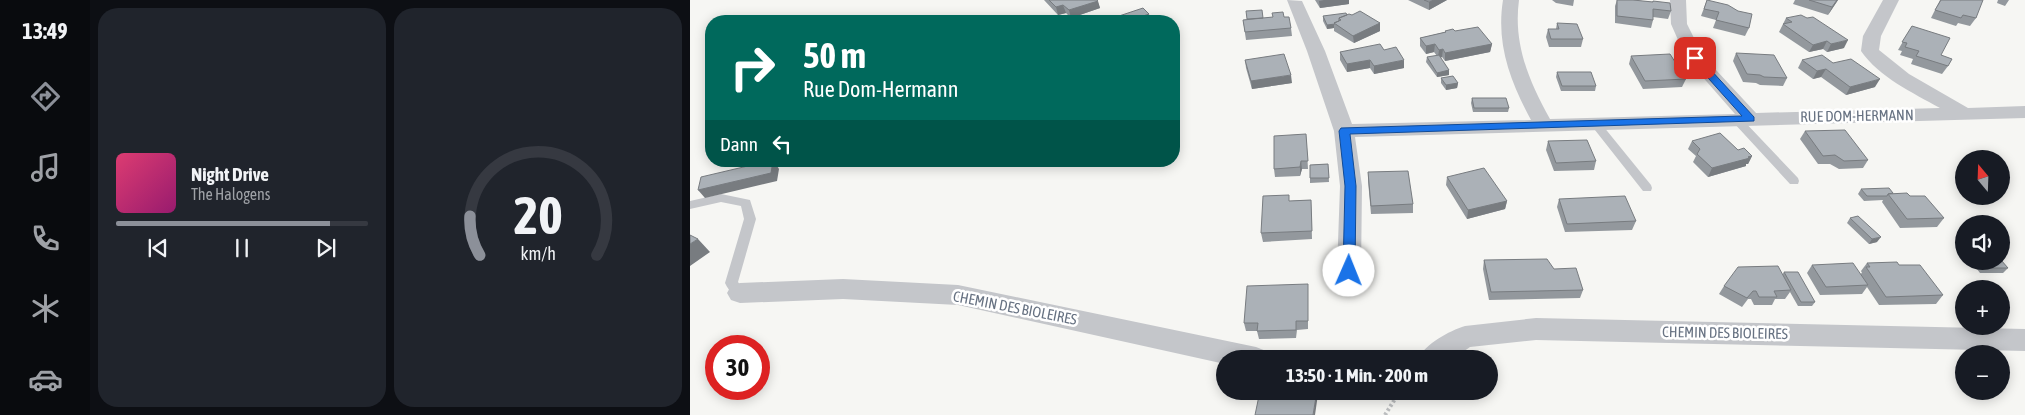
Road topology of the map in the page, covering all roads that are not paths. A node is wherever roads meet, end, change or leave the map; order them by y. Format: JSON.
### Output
{"nodes":[{"id":1,"x":1511,"y":0,"type":"edge"},
{"id":2,"x":1678,"y":0,"type":"edge"},
{"id":3,"x":1891,"y":0,"type":"edge"},
{"id":4,"x":1294,"y":1,"type":"dead end"},
{"id":5,"x":2025,"y":112,"type":"edge"},
{"id":6,"x":1964,"y":114,"type":"junction"},
{"id":7,"x":1744,"y":119,"type":"junction"},
{"id":8,"x":1595,"y":123,"type":"junction"},
{"id":9,"x":1544,"y":124,"type":"junction"},
{"id":10,"x":1344,"y":131,"type":"junction"},
{"id":11,"x":1794,"y":181,"type":"dead end"},
{"id":12,"x":1647,"y":188,"type":"dead end"},
{"id":13,"x":690,"y":205,"type":"edge"},
{"id":14,"x":1349,"y":271,"type":"dead end"},
{"id":15,"x":740,"y":292,"type":"joint"},
{"id":16,"x":2025,"y":340,"type":"edge"},
{"id":17,"x":1216,"y":350,"type":"edge"},
{"id":18,"x":1445,"y":350,"type":"edge"}],
"edges":[{"from":1,"to":9,"type":"street"},
{"from":2,"to":7,"type":"street"},
{"from":3,"to":6,"type":"street","name":"RUE DOM-HERMANN"},
{"from":4,"to":10,"type":"street"},
{"from":5,"to":6,"type":"street","name":"RUE DOM-HERMANN"},
{"from":6,"to":7,"type":"street","name":"RUE DOM-HERMANN"},
{"from":7,"to":8,"type":"street","name":"RUE DOM-HERMANN"},
{"from":7,"to":11,"type":"lane"},
{"from":8,"to":9,"type":"street","name":"RUE DOM-HERMANN"},
{"from":8,"to":12,"type":"lane"},
{"from":9,"to":10,"type":"street","name":"RUE DOM-HERMANN"},
{"from":10,"to":14,"type":"street"},
{"from":13,"to":15,"type":"lane"},
{"from":15,"to":17,"type":"street","name":"CHEMIN DES BIOLEIRES"},
{"from":16,"to":18,"type":"street","name":"CHEMIN DES BIOLEIRES"}]}
